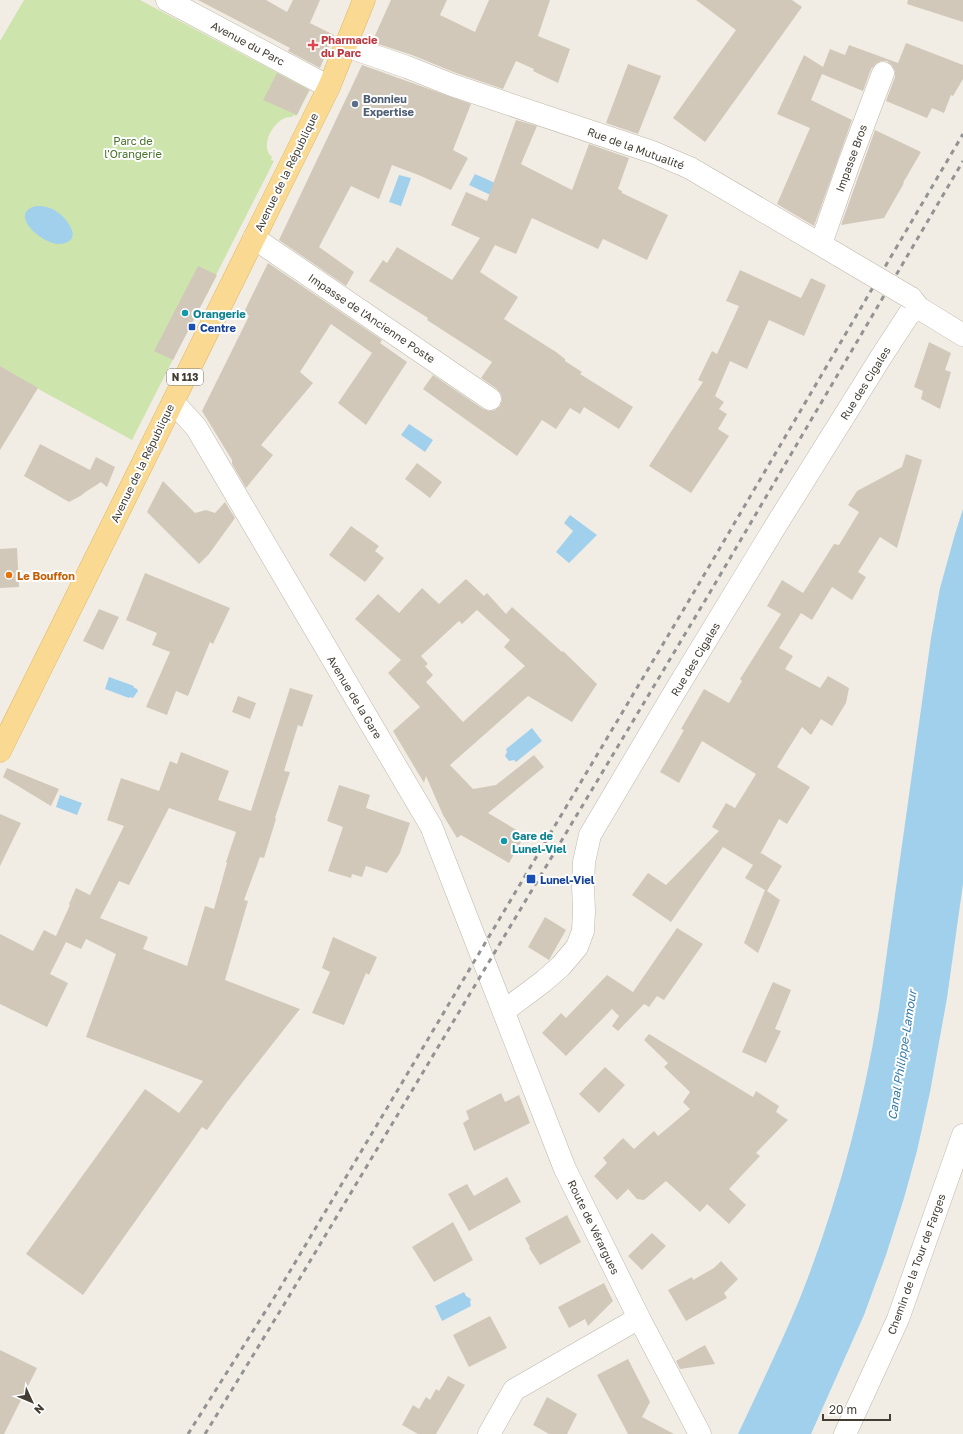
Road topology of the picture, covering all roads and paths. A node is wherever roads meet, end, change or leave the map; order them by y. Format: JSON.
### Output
{"nodes":[{"id":1,"x":167,"y":0,"type":"edge"},
{"id":2,"x":364,"y":0,"type":"edge"},
{"id":3,"x":346,"y":46,"type":"junction"},
{"id":4,"x":883,"y":73,"type":"dead end"},
{"id":5,"x":329,"y":87,"type":"junction"},
{"id":6,"x":254,"y":238,"type":"junction"},
{"id":7,"x":821,"y":244,"type":"junction"},
{"id":8,"x":915,"y":303,"type":"junction"},
{"id":9,"x":963,"y":335,"type":"edge"},
{"id":10,"x":490,"y":399,"type":"dead end"},
{"id":11,"x":172,"y":402,"type":"junction"},
{"id":12,"x":0,"y":751,"type":"edge"},
{"id":13,"x":504,"y":1011,"type":"junction"},
{"id":14,"x":963,"y":1135,"type":"edge"},
{"id":15,"x":639,"y":1318,"type":"junction"},
{"id":16,"x":699,"y":1431,"type":"edge"},
{"id":17,"x":489,"y":1434,"type":"edge"},
{"id":18,"x":844,"y":1434,"type":"edge"}],
"edges":[{"from":1,"to":5,"type":"street","name":"Avenue du Parc"},
{"from":2,"to":3,"type":"main road","name":"Avenue de la République","number":"N 113"},
{"from":3,"to":5,"type":"main road","name":"Avenue de la République","number":"N 113"},
{"from":3,"to":7,"type":"street","name":"Rue de la Mutualité"},
{"from":4,"to":7,"type":"street","name":"Impasse Bros"},
{"from":5,"to":6,"type":"main road","name":"Avenue de la République","number":"N 113"},
{"from":6,"to":10,"type":"street","name":"Impasse de l'Ancienne Poste"},
{"from":6,"to":11,"type":"main road","name":"Avenue de la République","number":"N 113"},
{"from":7,"to":8,"type":"street","name":"Rue de la Mutualité","bridge":true},
{"from":8,"to":9,"type":"street","name":"Rue de la Mutualité"},
{"from":8,"to":13,"type":"street","name":"Rue des Cigales"},
{"from":11,"to":12,"type":"main road","name":"Avenue de la République","number":"N 113"},
{"from":11,"to":13,"type":"street","name":"Avenue de la Gare"},
{"from":13,"to":15,"type":"street","name":"Route de Vérargues"},
{"from":14,"to":18,"type":"street","name":"Chemin de la Tour de Farges"},
{"from":15,"to":16,"type":"street","name":"Route de Vérargues"},
{"from":15,"to":17,"type":"street"}]}
